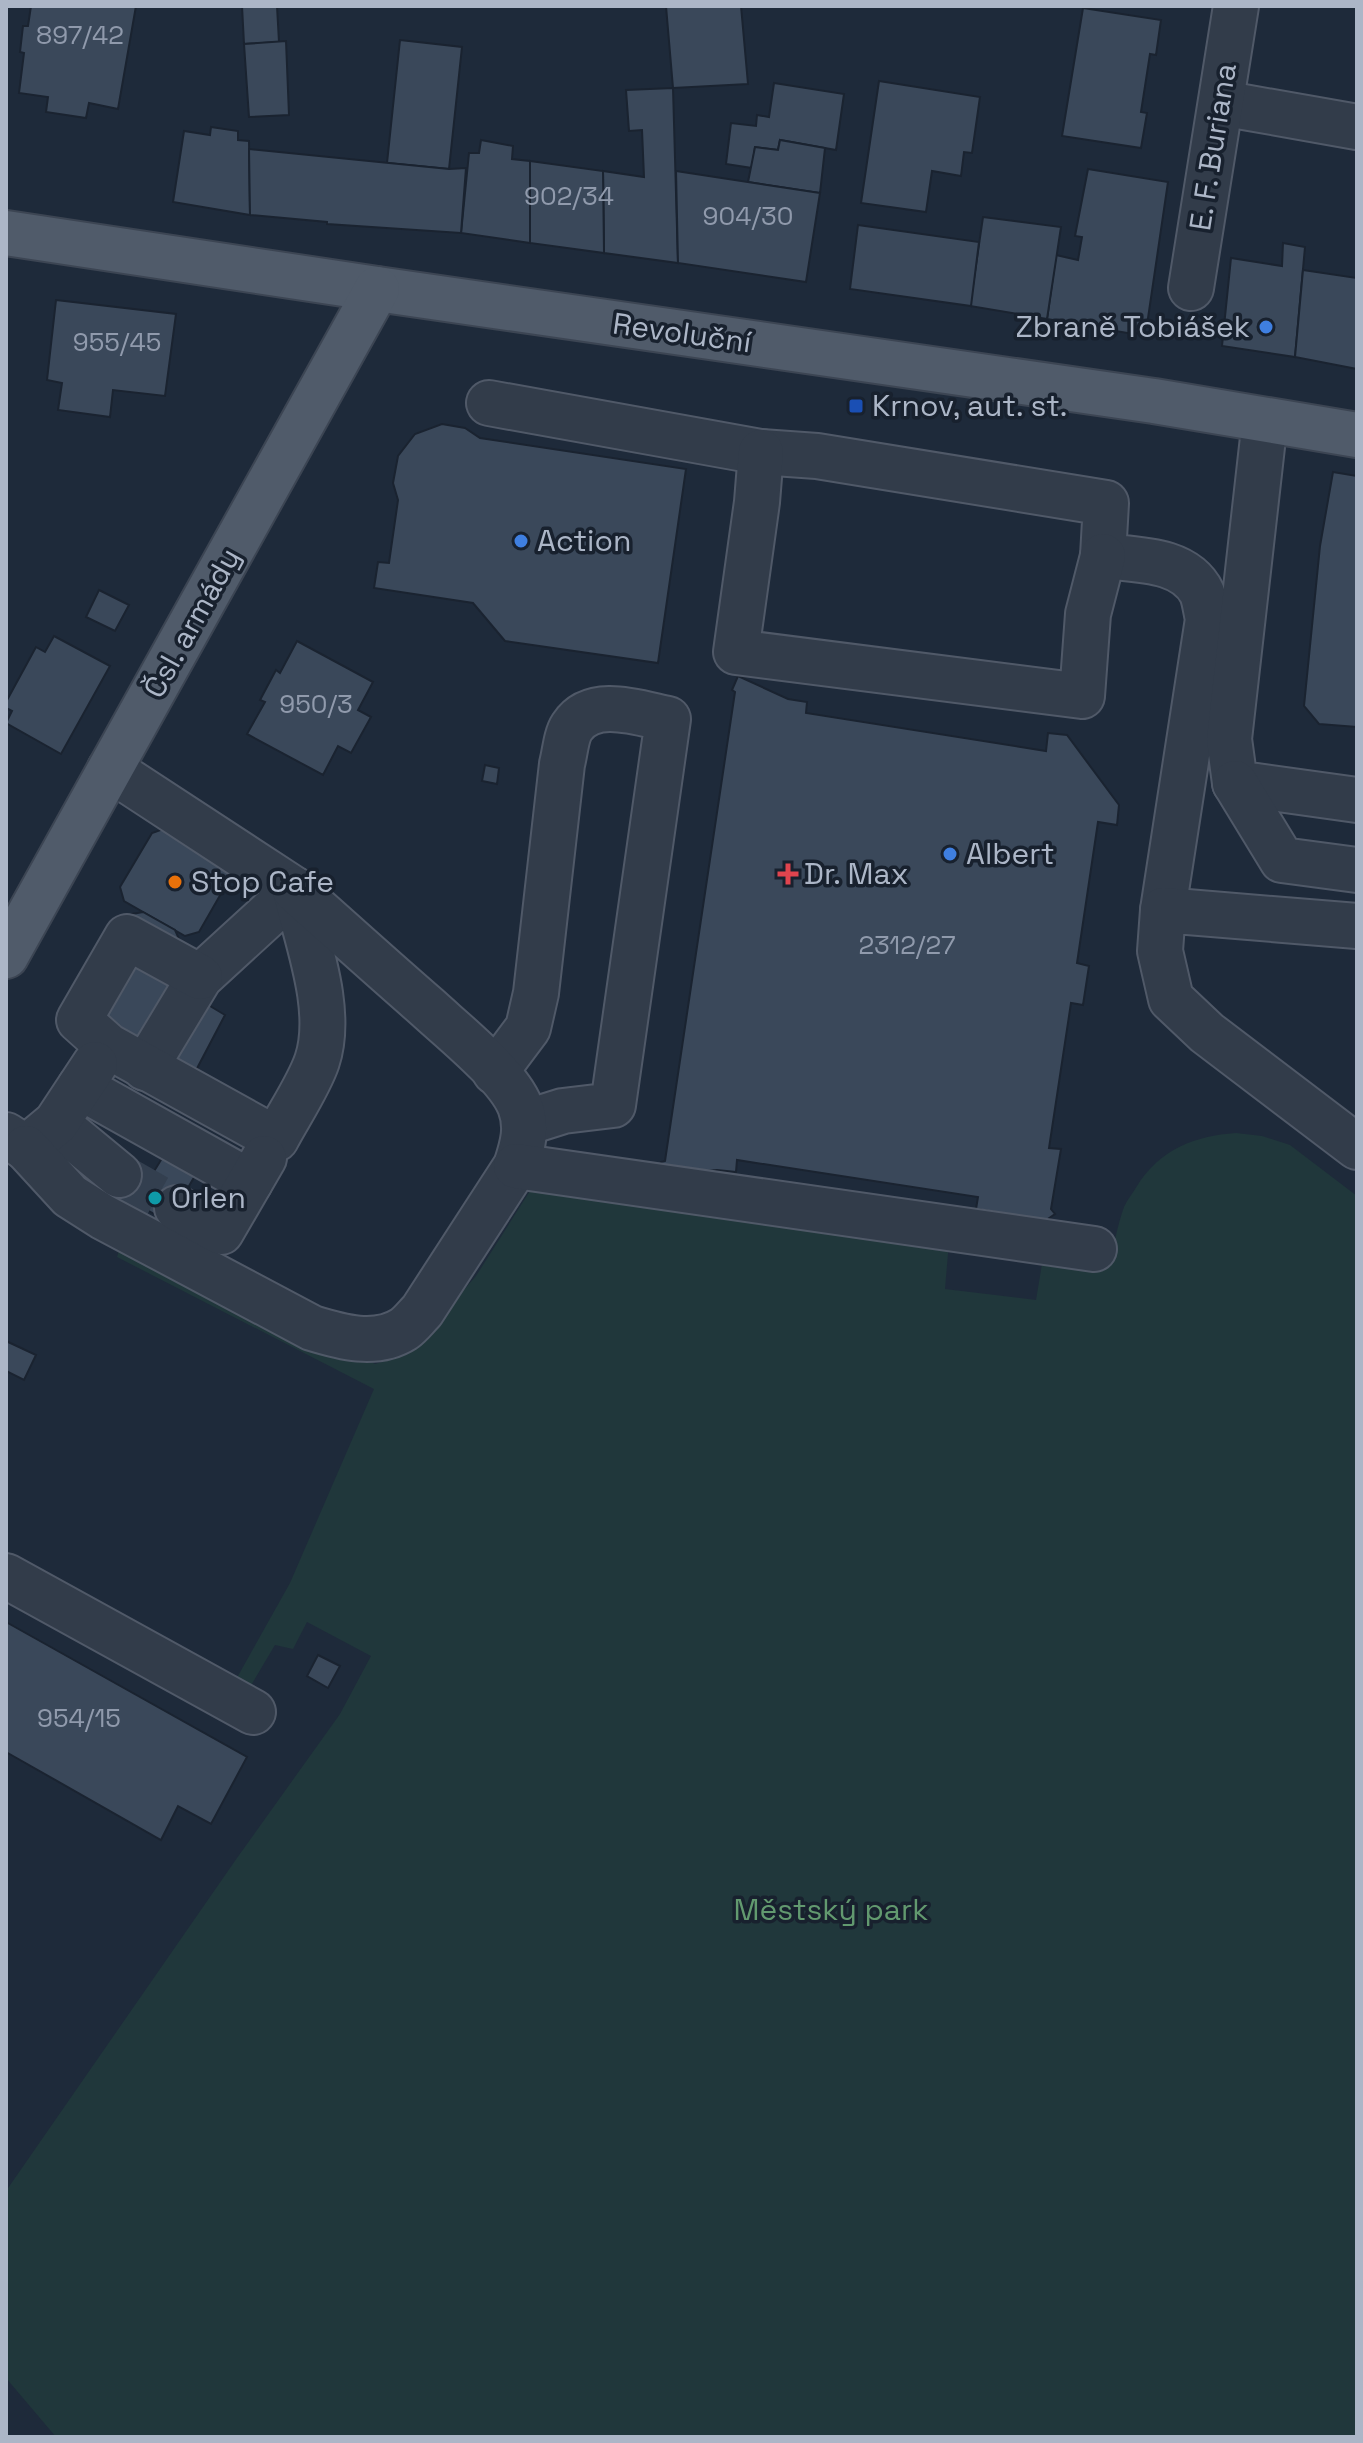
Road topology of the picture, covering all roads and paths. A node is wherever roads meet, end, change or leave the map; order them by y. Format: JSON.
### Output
{"nodes":[{"id":1,"x":1236,"y":6,"type":"edge"},
{"id":2,"x":1221,"y":103,"type":"junction"},
{"id":3,"x":1357,"y":127,"type":"edge"},
{"id":4,"x":6,"y":233,"type":"edge"},
{"id":5,"x":1191,"y":288,"type":"dead end"},
{"id":6,"x":377,"y":289,"type":"junction"},
{"id":7,"x":489,"y":403,"type":"dead end"},
{"id":8,"x":1265,"y":420,"type":"junction"},
{"id":9,"x":1357,"y":435,"type":"edge"},
{"id":10,"x":761,"y":452,"type":"junction"},
{"id":11,"x":1103,"y":556,"type":"junction"},
{"id":12,"x":110,"y":769,"type":"junction"},
{"id":13,"x":1235,"y":783,"type":"junction"},
{"id":14,"x":1357,"y":800,"type":"edge"},
{"id":15,"x":1357,"y":870,"type":"edge"},
{"id":16,"x":295,"y":890,"type":"junction"},
{"id":17,"x":1163,"y":910,"type":"junction"},
{"id":18,"x":1357,"y":926,"type":"edge"},
{"id":19,"x":6,"y":956,"type":"edge"},
{"id":20,"x":200,"y":977,"type":"junction"},
{"id":21,"x":108,"y":1046,"type":"junction"},
{"id":22,"x":145,"y":1068,"type":"junction"},
{"id":23,"x":495,"y":1072,"type":"junction"},
{"id":24,"x":80,"y":1087,"type":"junction"},
{"id":25,"x":525,"y":1123,"type":"junction"},
{"id":26,"x":29,"y":1135,"type":"edge"},
{"id":27,"x":276,"y":1139,"type":"junction"},
{"id":28,"x":1357,"y":1147,"type":"edge"},
{"id":29,"x":516,"y":1166,"type":"junction"},
{"id":30,"x":119,"y":1175,"type":"tunnel mouth"},
{"id":31,"x":250,"y":1182,"type":"junction"},
{"id":32,"x":177,"y":1208,"type":"tunnel mouth"},
{"id":33,"x":1094,"y":1249,"type":"dead end"},
{"id":34,"x":6,"y":1576,"type":"edge"},
{"id":35,"x":253,"y":1712,"type":"dead end"}],
"edges":[{"from":1,"to":2,"type":"street","name":"E. F. Buriana"},
{"from":2,"to":3,"type":"street"},
{"from":2,"to":5,"type":"street","name":"E. F. Buriana"},
{"from":4,"to":6,"type":"main road","name":"Revoluční"},
{"from":6,"to":8,"type":"main road","name":"Revoluční"},
{"from":6,"to":12,"type":"main road","name":"Čsl. armády"},
{"from":7,"to":10,"type":"street"},
{"from":8,"to":9,"type":"main road","name":"Revoluční"},
{"from":8,"to":13,"type":"street"},
{"from":10,"to":11,"type":"street"},
{"from":10,"to":11,"type":"street"},
{"from":11,"to":17,"type":"street"},
{"from":12,"to":16,"type":"street"},
{"from":12,"to":19,"type":"main road","name":"Čsl. armády"},
{"from":13,"to":14,"type":"street"},
{"from":13,"to":15,"type":"street"},
{"from":16,"to":20,"type":"street"},
{"from":16,"to":23,"type":"street"},
{"from":16,"to":27,"type":"street"},
{"from":17,"to":18,"type":"street"},
{"from":17,"to":28,"type":"street"},
{"from":20,"to":21,"type":"street"},
{"from":20,"to":22,"type":"street"},
{"from":21,"to":22,"type":"street"},
{"from":21,"to":24,"type":"street"},
{"from":22,"to":27,"type":"street"},
{"from":23,"to":25,"type":"street"},
{"from":23,"to":25,"type":"street"},
{"from":24,"to":26,"type":"street"},
{"from":24,"to":31,"type":"street"},
{"from":25,"to":29,"type":"street"},
{"from":26,"to":29,"type":"street"},
{"from":26,"to":30,"type":"street"},
{"from":27,"to":31,"type":"street"},
{"from":29,"to":33,"type":"street"},
{"from":31,"to":32,"type":"street"},
{"from":34,"to":35,"type":"street"}]}
